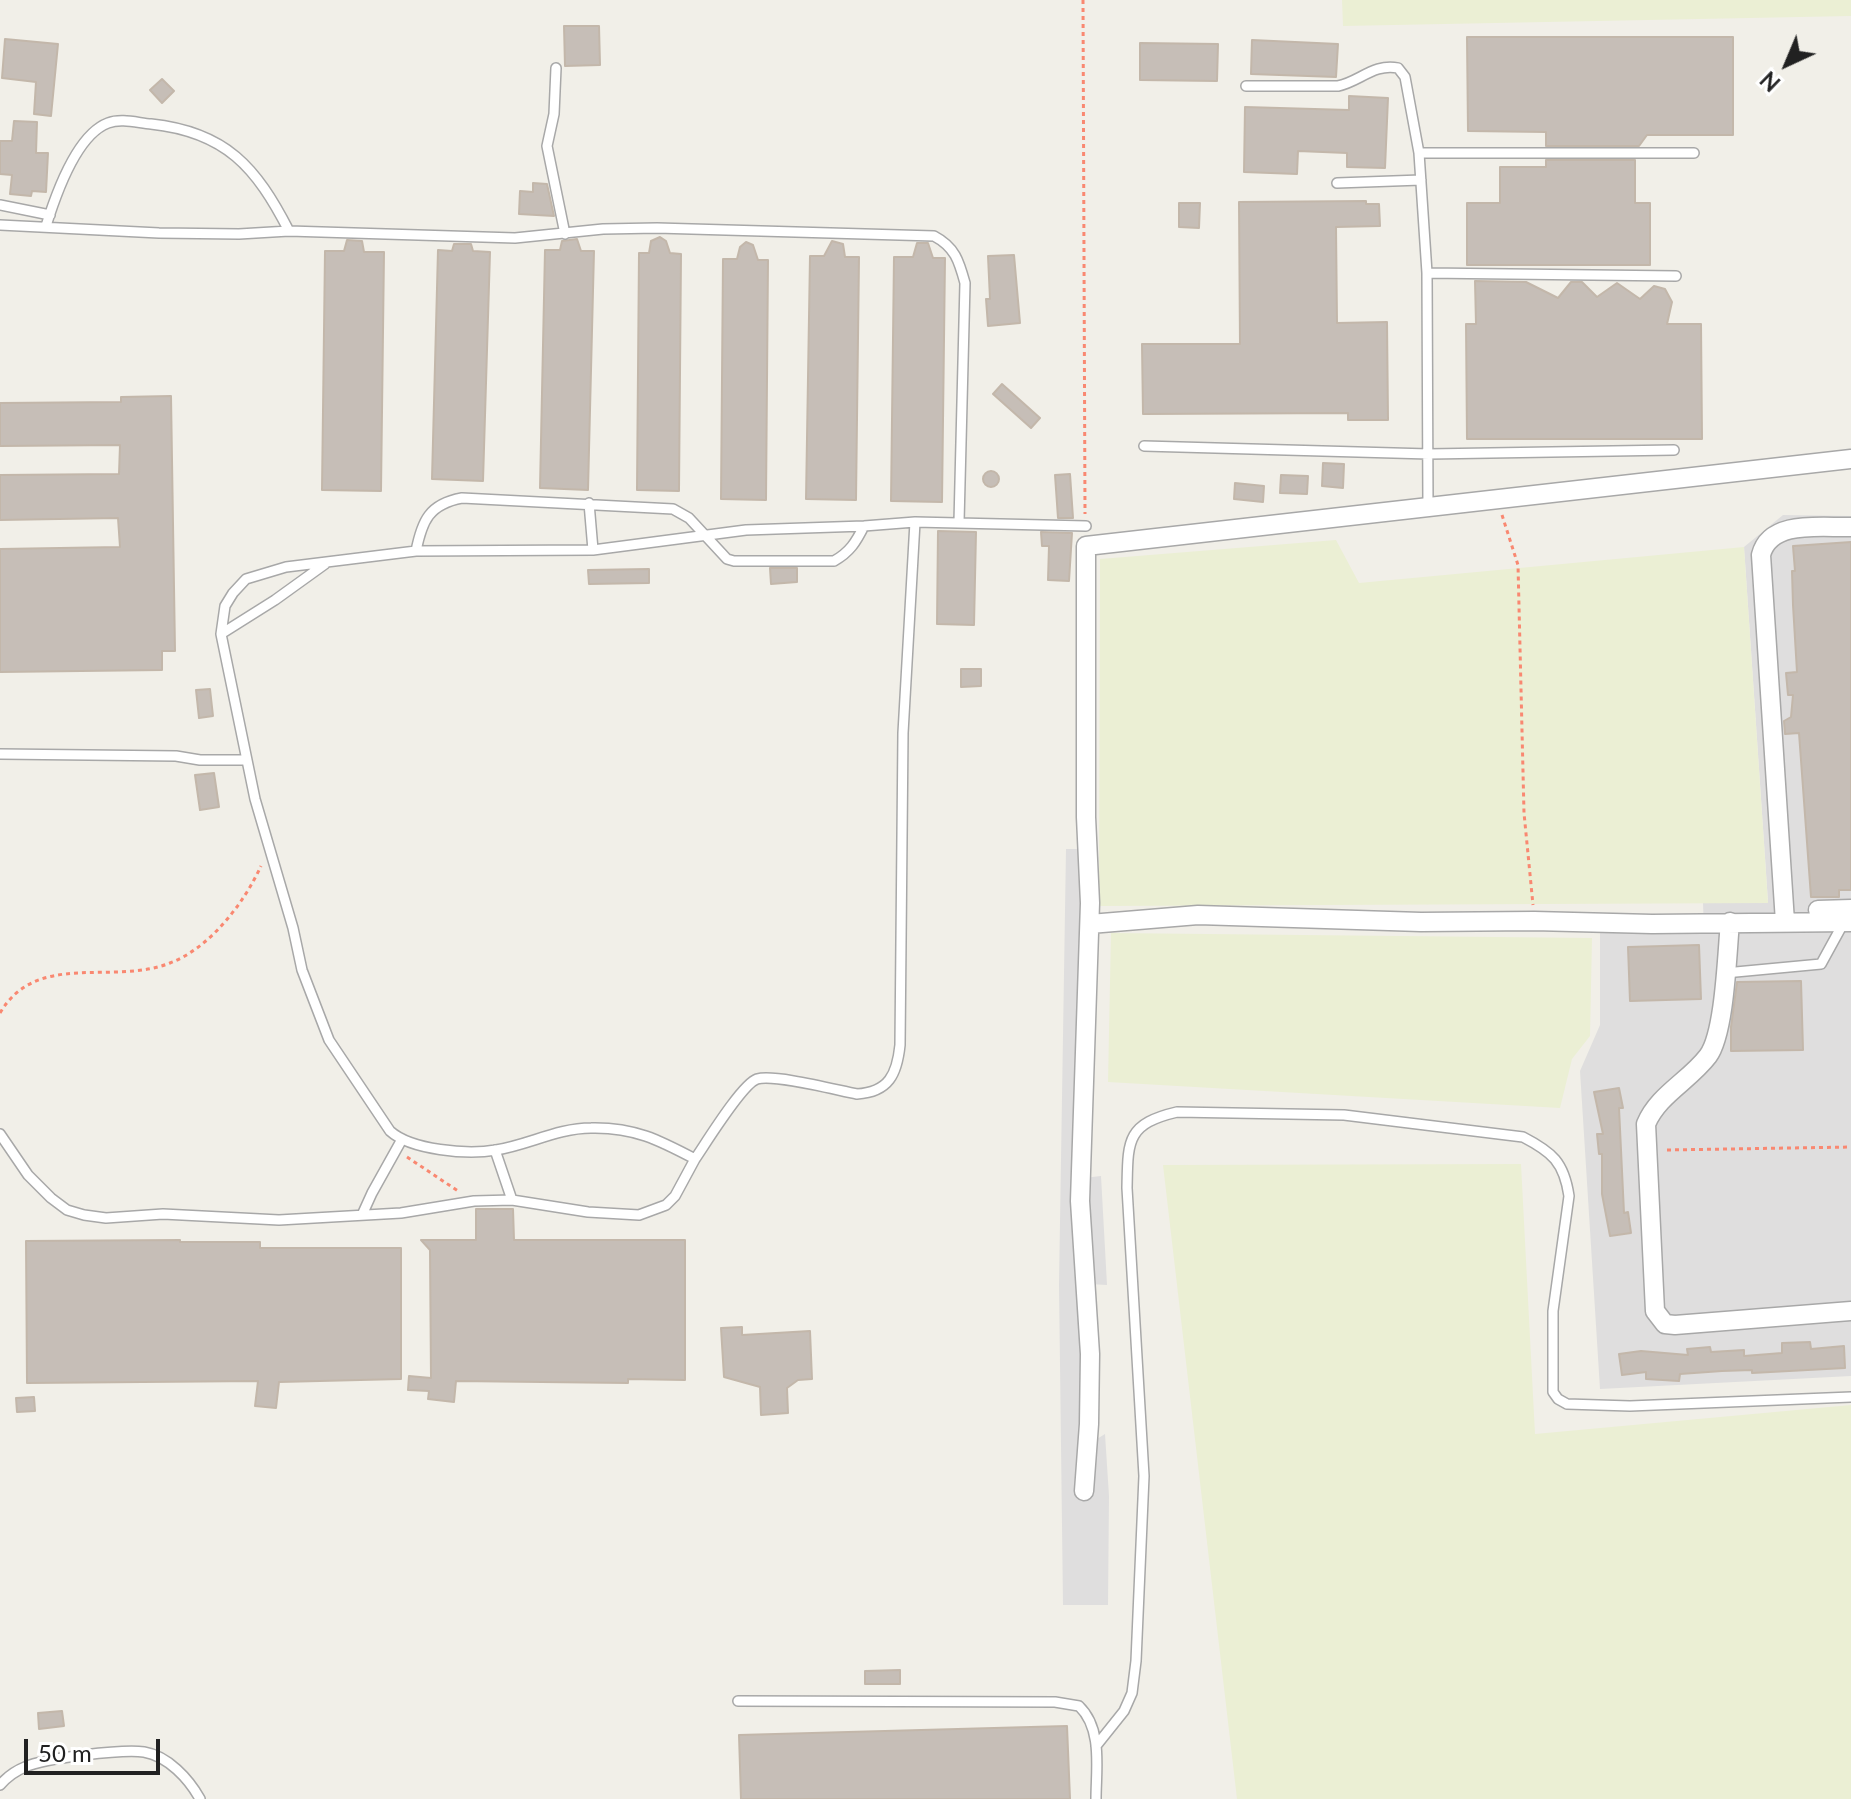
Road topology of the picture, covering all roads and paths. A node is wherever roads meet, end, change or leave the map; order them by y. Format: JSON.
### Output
{"nodes":[{"id":1,"x":1083,"y":0,"type":"edge"},
{"id":2,"x":556,"y":68,"type":"dead end"},
{"id":3,"x":1246,"y":86,"type":"dead end"},
{"id":4,"x":1419,"y":153,"type":"junction"},
{"id":5,"x":1694,"y":153,"type":"dead end"},
{"id":6,"x":1421,"y":180,"type":"junction"},
{"id":7,"x":1337,"y":183,"type":"dead end"},
{"id":8,"x":0,"y":205,"type":"edge"},
{"id":9,"x":50,"y":215,"type":"junction"},
{"id":10,"x":0,"y":225,"type":"edge"},
{"id":11,"x":46,"y":226,"type":"junction"},
{"id":12,"x":289,"y":231,"type":"junction"},
{"id":13,"x":565,"y":234,"type":"junction"},
{"id":14,"x":1427,"y":273,"type":"junction"},
{"id":15,"x":1676,"y":276,"type":"dead end"},
{"id":16,"x":1144,"y":446,"type":"dead end"},
{"id":17,"x":1674,"y":450,"type":"dead end"},
{"id":18,"x":1429,"y":454,"type":"junction"},
{"id":19,"x":1851,"y":459,"type":"edge"},
{"id":20,"x":1498,"y":500,"type":"junction"},
{"id":21,"x":589,"y":503,"type":"junction"},
{"id":22,"x":1428,"y":509,"type":"junction"},
{"id":23,"x":915,"y":522,"type":"junction"},
{"id":24,"x":959,"y":522,"type":"junction"},
{"id":25,"x":864,"y":526,"type":"junction"},
{"id":26,"x":1086,"y":526,"type":"joint"},
{"id":27,"x":1851,"y":527,"type":"edge"},
{"id":28,"x":706,"y":535,"type":"junction"},
{"id":29,"x":593,"y":550,"type":"junction"},
{"id":30,"x":416,"y":551,"type":"junction"},
{"id":31,"x":328,"y":562,"type":"junction"},
{"id":32,"x":221,"y":634,"type":"junction"},
{"id":33,"x":0,"y":754,"type":"edge"},
{"id":34,"x":245,"y":760,"type":"junction"},
{"id":35,"x":269,"y":848,"type":"junction"},
{"id":36,"x":1785,"y":916,"type":"junction"},
{"id":37,"x":1534,"y":917,"type":"junction"},
{"id":38,"x":1652,"y":918,"type":"junction"},
{"id":39,"x":1849,"y":918,"type":"edge"},
{"id":40,"x":1730,"y":922,"type":"junction"},
{"id":41,"x":1090,"y":924,"type":"junction"},
{"id":42,"x":1725,"y":973,"type":"junction"},
{"id":43,"x":0,"y":1013,"type":"edge"},
{"id":44,"x":0,"y":1134,"type":"edge"},
{"id":45,"x":399,"y":1146,"type":"junction"},
{"id":46,"x":1851,"y":1147,"type":"edge"},
{"id":47,"x":495,"y":1150,"type":"junction"},
{"id":48,"x":1645,"y":1151,"type":"junction"},
{"id":49,"x":695,"y":1159,"type":"junction"},
{"id":50,"x":512,"y":1200,"type":"junction"},
{"id":51,"x":474,"y":1201,"type":"junction"},
{"id":52,"x":362,"y":1215,"type":"junction"},
{"id":53,"x":1851,"y":1311,"type":"edge"},
{"id":54,"x":1851,"y":1397,"type":"edge"},
{"id":55,"x":1084,"y":1491,"type":"dead end"},
{"id":56,"x":738,"y":1701,"type":"dead end"},
{"id":57,"x":1096,"y":1746,"type":"junction"},
{"id":58,"x":0,"y":1785,"type":"edge"},
{"id":59,"x":200,"y":1799,"type":"edge"},
{"id":60,"x":1096,"y":1799,"type":"edge"}],
"edges":[{"from":1,"to":26,"type":"path"},
{"from":2,"to":13,"type":"lane"},
{"from":3,"to":4,"type":"lane"},
{"from":4,"to":5,"type":"lane"},
{"from":4,"to":6,"type":"lane"},
{"from":6,"to":7,"type":"lane"},
{"from":6,"to":14,"type":"lane"},
{"from":8,"to":9,"type":"lane"},
{"from":9,"to":11,"type":"lane"},
{"from":9,"to":12,"type":"lane"},
{"from":10,"to":11,"type":"lane"},
{"from":11,"to":12,"type":"lane"},
{"from":12,"to":13,"type":"lane"},
{"from":13,"to":24,"type":"lane"},
{"from":14,"to":15,"type":"lane"},
{"from":14,"to":18,"type":"lane"},
{"from":16,"to":18,"type":"lane"},
{"from":17,"to":18,"type":"lane"},
{"from":18,"to":22,"type":"lane"},
{"from":19,"to":20,"type":"street"},
{"from":20,"to":22,"type":"street"},
{"from":20,"to":37,"type":"path"},
{"from":21,"to":28,"type":"lane"},
{"from":21,"to":29,"type":"lane"},
{"from":21,"to":30,"type":"lane"},
{"from":22,"to":41,"type":"street"},
{"from":23,"to":24,"type":"lane"},
{"from":23,"to":25,"type":"lane"},
{"from":23,"to":49,"type":"lane"},
{"from":24,"to":26,"type":"lane"},
{"from":25,"to":28,"type":"lane"},
{"from":25,"to":28,"type":"lane"},
{"from":27,"to":36,"type":"street"},
{"from":28,"to":29,"type":"lane"},
{"from":29,"to":30,"type":"lane"},
{"from":30,"to":31,"type":"lane"},
{"from":31,"to":32,"type":"lane"},
{"from":31,"to":32,"type":"lane"},
{"from":32,"to":34,"type":"lane"},
{"from":33,"to":34,"type":"lane"},
{"from":34,"to":35,"type":"lane"},
{"from":35,"to":43,"type":"path"},
{"from":35,"to":45,"type":"lane"},
{"from":36,"to":38,"type":"street"},
{"from":36,"to":39,"type":"street"},
{"from":36,"to":40,"type":"street"},
{"from":37,"to":38,"type":"street"},
{"from":37,"to":41,"type":"street"},
{"from":38,"to":40,"type":"street"},
{"from":39,"to":42,"type":"lane"},
{"from":40,"to":42,"type":"street"},
{"from":41,"to":55,"type":"street"},
{"from":42,"to":48,"type":"street"},
{"from":44,"to":52,"type":"lane"},
{"from":45,"to":47,"type":"lane"},
{"from":45,"to":51,"type":"path"},
{"from":45,"to":52,"type":"lane"},
{"from":46,"to":48,"type":"path"},
{"from":47,"to":49,"type":"lane"},
{"from":47,"to":50,"type":"lane"},
{"from":48,"to":53,"type":"street"},
{"from":49,"to":50,"type":"lane"},
{"from":50,"to":51,"type":"lane"},
{"from":51,"to":52,"type":"lane"},
{"from":54,"to":57,"type":"lane"},
{"from":56,"to":57,"type":"lane"},
{"from":57,"to":60,"type":"lane"},
{"from":58,"to":59,"type":"lane"}]}
